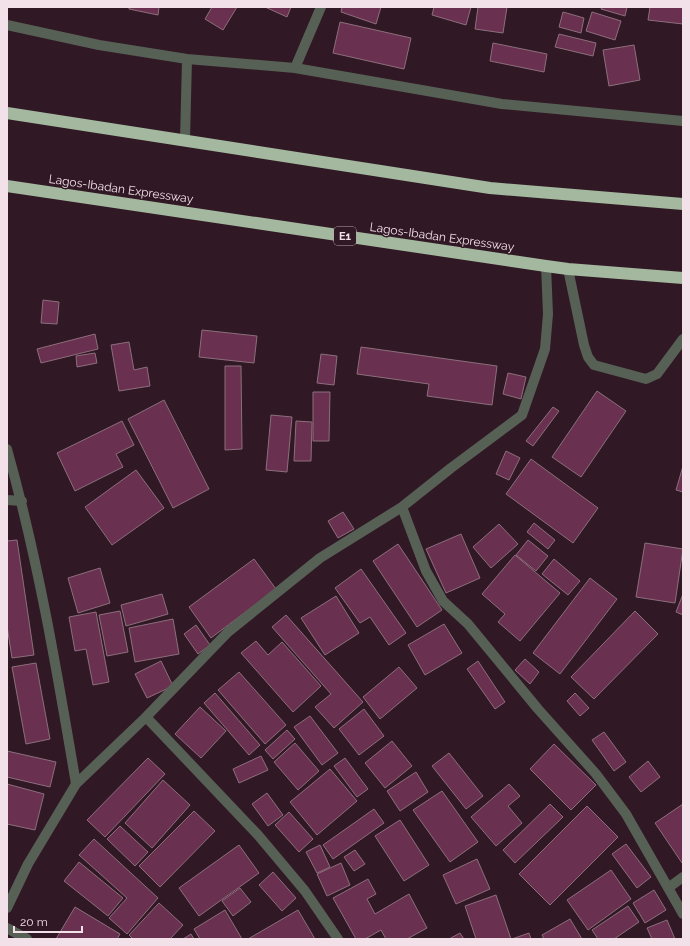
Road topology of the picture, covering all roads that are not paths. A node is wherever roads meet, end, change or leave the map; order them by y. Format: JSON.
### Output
{"nodes":[{"id":1,"x":321,"y":7,"type":"edge"},
{"id":2,"x":7,"y":25,"type":"edge"},
{"id":3,"x":187,"y":59,"type":"junction"},
{"id":4,"x":295,"y":68,"type":"junction"},
{"id":5,"x":7,"y":113,"type":"edge"},
{"id":6,"x":683,"y":120,"type":"edge"},
{"id":7,"x":185,"y":140,"type":"junction"},
{"id":8,"x":7,"y":186,"type":"edge"},
{"id":9,"x":683,"y":204,"type":"edge"},
{"id":10,"x":546,"y":266,"type":"junction"},
{"id":11,"x":568,"y":269,"type":"junction"},
{"id":12,"x":683,"y":278,"type":"edge"},
{"id":13,"x":683,"y":339,"type":"edge"},
{"id":14,"x":7,"y":449,"type":"edge"},
{"id":15,"x":7,"y":500,"type":"edge"},
{"id":16,"x":22,"y":501,"type":"junction"},
{"id":17,"x":402,"y":507,"type":"junction"},
{"id":18,"x":146,"y":717,"type":"junction"},
{"id":19,"x":76,"y":784,"type":"junction"},
{"id":20,"x":683,"y":877,"type":"edge"},
{"id":21,"x":668,"y":888,"type":"junction"},
{"id":22,"x":7,"y":908,"type":"edge"},
{"id":23,"x":683,"y":914,"type":"edge"},
{"id":24,"x":7,"y":928,"type":"edge"},
{"id":25,"x":27,"y":939,"type":"edge"},
{"id":26,"x":338,"y":939,"type":"edge"}],
"edges":[{"from":1,"to":4,"type":"street"},
{"from":2,"to":3,"type":"street"},
{"from":3,"to":4,"type":"street"},
{"from":3,"to":7,"type":"street"},
{"from":4,"to":6,"type":"street"},
{"from":5,"to":7,"type":"highway"},
{"from":7,"to":9,"type":"highway"},
{"from":8,"to":10,"type":"highway","name":"Lagos-Ibadan Expressway","number":"E1"},
{"from":10,"to":11,"type":"highway","name":"Lagos-Ibadan Expressway","number":"E1"},
{"from":10,"to":17,"type":"street"},
{"from":11,"to":12,"type":"highway","name":"Lagos-Ibadan Expressway","number":"E1"},
{"from":11,"to":13,"type":"street"},
{"from":14,"to":16,"type":"street"},
{"from":15,"to":16,"type":"street"},
{"from":16,"to":19,"type":"street"},
{"from":17,"to":18,"type":"street"},
{"from":17,"to":21,"type":"street"},
{"from":18,"to":19,"type":"street"},
{"from":18,"to":26,"type":"street"},
{"from":19,"to":22,"type":"street"},
{"from":20,"to":21,"type":"street"},
{"from":21,"to":23,"type":"street"},
{"from":24,"to":25,"type":"street"}]}
